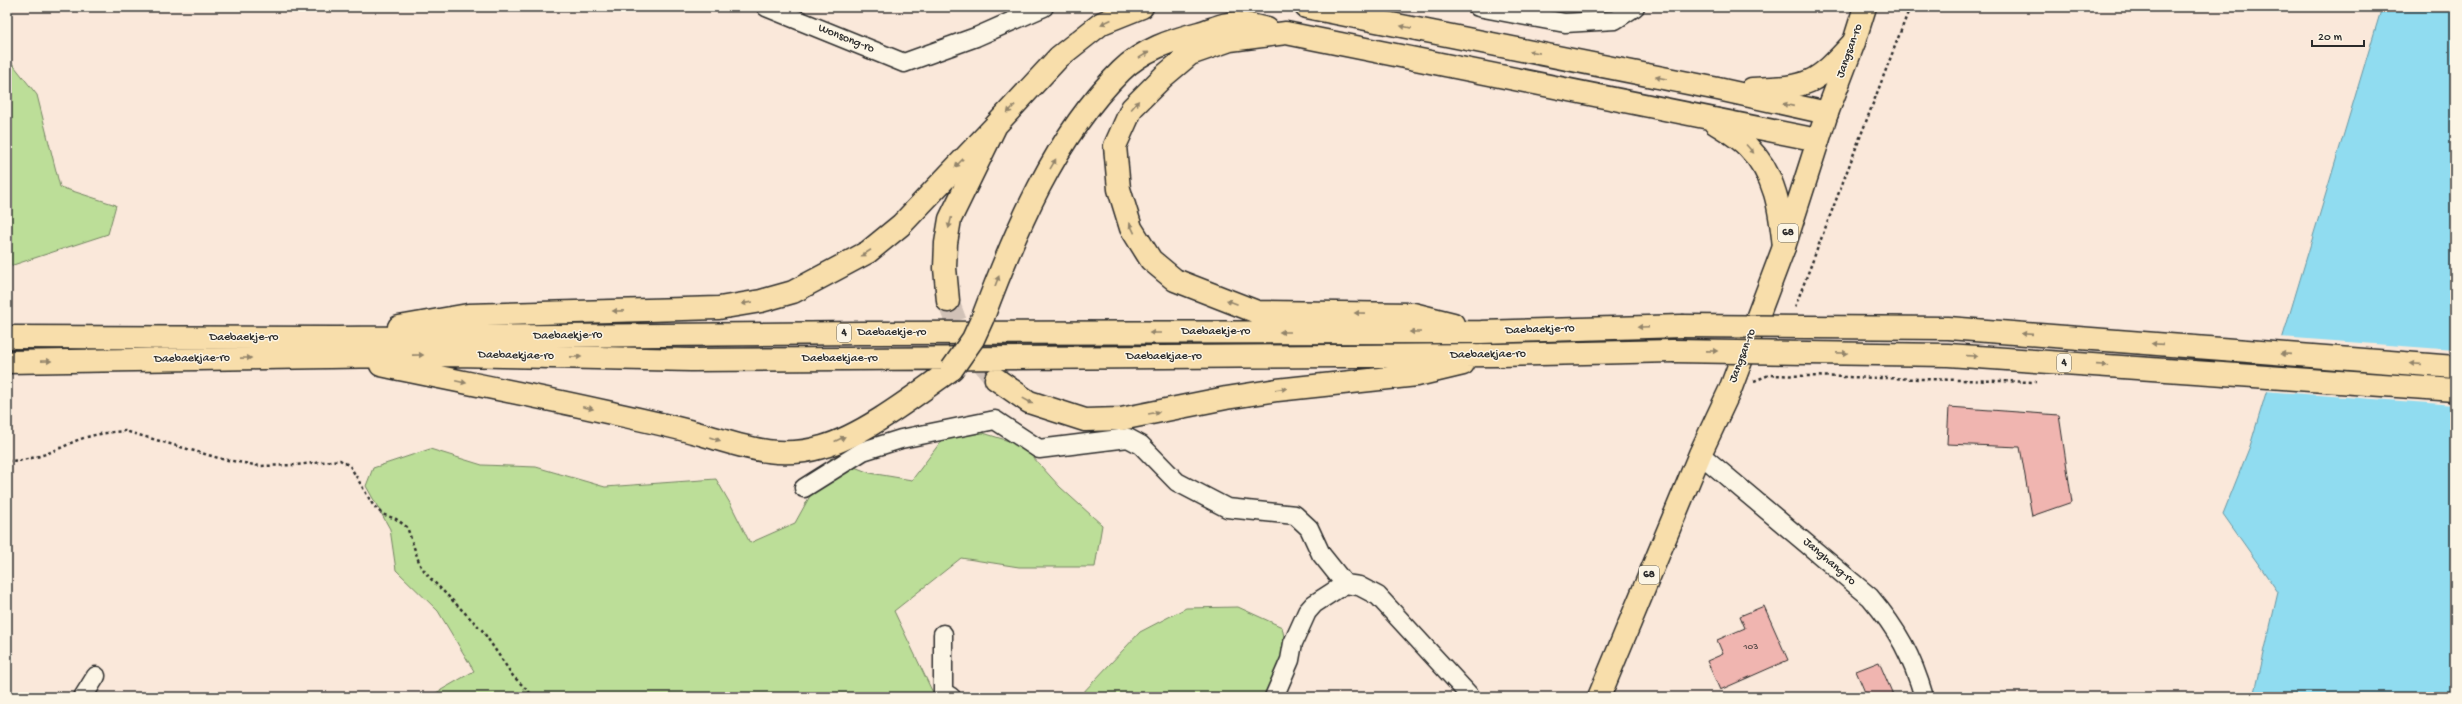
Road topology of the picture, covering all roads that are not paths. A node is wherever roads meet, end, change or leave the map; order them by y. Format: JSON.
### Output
{"nodes":[{"id":1,"x":766,"y":7,"type":"edge"},
{"id":2,"x":1044,"y":7,"type":"edge"},
{"id":3,"x":1142,"y":7,"type":"edge"},
{"id":4,"x":1306,"y":7,"type":"edge"},
{"id":5,"x":1478,"y":7,"type":"edge"},
{"id":6,"x":1635,"y":7,"type":"edge"},
{"id":7,"x":1865,"y":7,"type":"edge"},
{"id":8,"x":1286,"y":33,"type":"junction"},
{"id":9,"x":1854,"y":42,"type":"junction"},
{"id":10,"x":1718,"y":89,"type":"junction"},
{"id":11,"x":1827,"y":113,"type":"junction"},
{"id":12,"x":1708,"y":118,"type":"junction"},
{"id":13,"x":996,"y":125,"type":"junction"},
{"id":14,"x":1818,"y":140,"type":"junction"},
{"id":15,"x":1784,"y":247,"type":"junction"},
{"id":16,"x":948,"y":301,"type":"tunnel mouth"},
{"id":17,"x":1481,"y":332,"type":"junction"},
{"id":18,"x":7,"y":337,"type":"edge"},
{"id":19,"x":339,"y":347,"type":"junction"},
{"id":20,"x":1499,"y":355,"type":"junction"},
{"id":21,"x":7,"y":362,"type":"edge"},
{"id":22,"x":2455,"y":367,"type":"edge"},
{"id":23,"x":996,"y":379,"type":"tunnel mouth"},
{"id":24,"x":2455,"y":390,"type":"edge"},
{"id":25,"x":1700,"y":454,"type":"junction"},
{"id":26,"x":804,"y":488,"type":"dead end"},
{"id":27,"x":1346,"y":584,"type":"junction"},
{"id":28,"x":943,"y":634,"type":"dead end"},
{"id":29,"x":96,"y":676,"type":"dead end"},
{"id":30,"x":83,"y":697,"type":"edge"},
{"id":31,"x":951,"y":697,"type":"edge"},
{"id":32,"x":1274,"y":697,"type":"edge"},
{"id":33,"x":1471,"y":697,"type":"edge"},
{"id":34,"x":1599,"y":697,"type":"edge"},
{"id":35,"x":1924,"y":697,"type":"edge"}],
"edges":[{"from":1,"to":2,"type":"street","name":"Wonsong-ro"},
{"from":3,"to":13,"type":"main road","one_way":true},
{"from":10,"to":4,"type":"main road","one_way":true},
{"from":5,"to":6,"type":"street"},
{"from":7,"to":9,"type":"main road","name":"Jangsan-ro","number":"68"},
{"from":8,"to":12,"type":"main road"},
{"from":17,"to":8,"type":"main road","one_way":true},
{"from":19,"to":8,"type":"main road","one_way":true,"bridge":true},
{"from":9,"to":10,"type":"main road"},
{"from":9,"to":11,"type":"main road","name":"Jangsan-ro","number":"68"},
{"from":11,"to":10,"type":"main road","one_way":true},
{"from":11,"to":14,"type":"main road","name":"Jangsan-ro","number":"68"},
{"from":12,"to":14,"type":"main road"},
{"from":12,"to":15,"type":"main road","one_way":true},
{"from":13,"to":16,"type":"main road","one_way":true},
{"from":13,"to":19,"type":"main road","one_way":true},
{"from":14,"to":15,"type":"main road","name":"Jangsan-ro","number":"68"},
{"from":15,"to":25,"type":"main road","name":"Jangsan-ro","number":"68"},
{"from":17,"to":19,"type":"main road","name":"Daebaekje-ro","number":"4","one_way":true},
{"from":22,"to":17,"type":"main road","name":"Daebaekje-ro","number":"4","one_way":true,"bridge":true},
{"from":18,"to":19,"type":"main road","name":"Daebaekje-ro","number":"4"},
{"from":19,"to":20,"type":"main road","name":"Daebaekjae-ro","one_way":true},
{"from":21,"to":19,"type":"main road","name":"Daebaekjae-ro","one_way":true},
{"from":23,"to":20,"type":"main road","one_way":true},
{"from":20,"to":24,"type":"main road","name":"Daebaekjae-ro","number":"4","one_way":true,"bridge":true},
{"from":25,"to":34,"type":"main road","name":"Jangsan-ro","number":"68"},
{"from":25,"to":35,"type":"street","name":"Janghang-ro"},
{"from":26,"to":27,"type":"street"},
{"from":27,"to":32,"type":"street"},
{"from":27,"to":33,"type":"street"},
{"from":28,"to":31,"type":"street"},
{"from":29,"to":30,"type":"street"}]}
